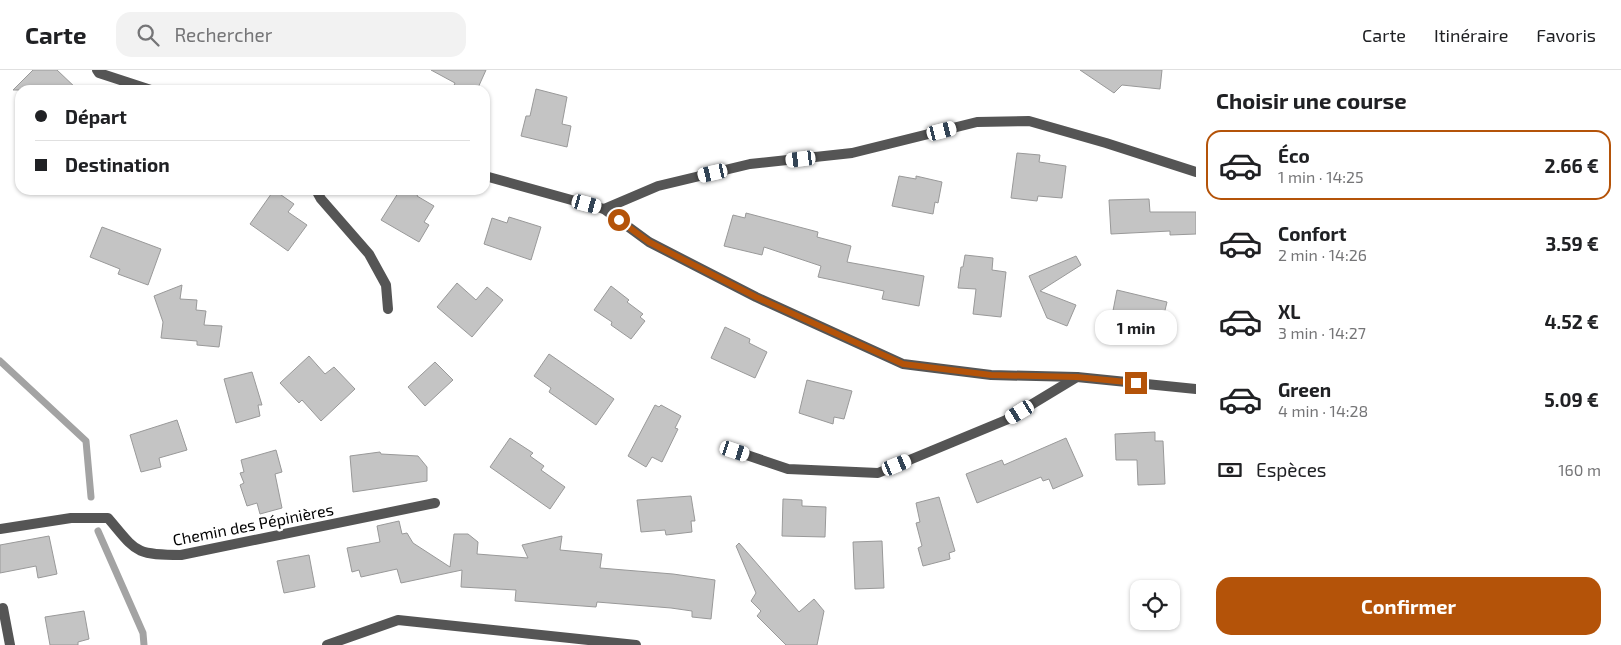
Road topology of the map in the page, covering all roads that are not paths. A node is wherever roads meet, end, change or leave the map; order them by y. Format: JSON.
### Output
{"nodes":[{"id":1,"x":98,"y":70,"type":"edge"},
{"id":2,"x":136,"y":85,"type":"edge"},
{"id":3,"x":1196,"y":172,"type":"edge"},
{"id":4,"x":490,"y":177,"type":"edge"},
{"id":5,"x":319,"y":195,"type":"edge"},
{"id":6,"x":604,"y":209,"type":"junction"},
{"id":7,"x":388,"y":309,"type":"dead end"},
{"id":8,"x":1077,"y":377,"type":"junction"},
{"id":9,"x":1196,"y":389,"type":"edge"},
{"id":10,"x":735,"y":451,"type":"dead end"},
{"id":11,"x":436,"y":503,"type":"dead end"},
{"id":12,"x":0,"y":529,"type":"edge"},
{"id":13,"x":0,"y":609,"type":"edge"},
{"id":14,"x":565,"y":641,"type":"edge"},
{"id":15,"x":10,"y":645,"type":"edge"},
{"id":16,"x":327,"y":645,"type":"edge"},
{"id":17,"x":636,"y":645,"type":"edge"}],
"edges":[{"from":1,"to":2,"type":"street"},
{"from":3,"to":6,"type":"street"},
{"from":4,"to":6,"type":"street"},
{"from":5,"to":7,"type":"street"},
{"from":6,"to":8,"type":"street"},
{"from":8,"to":9,"type":"street"},
{"from":8,"to":10,"type":"street"},
{"from":11,"to":12,"type":"street","name":"Chemin des Pépinières"},
{"from":13,"to":15,"type":"street"},
{"from":14,"to":16,"type":"street"},
{"from":14,"to":17,"type":"street"}]}
